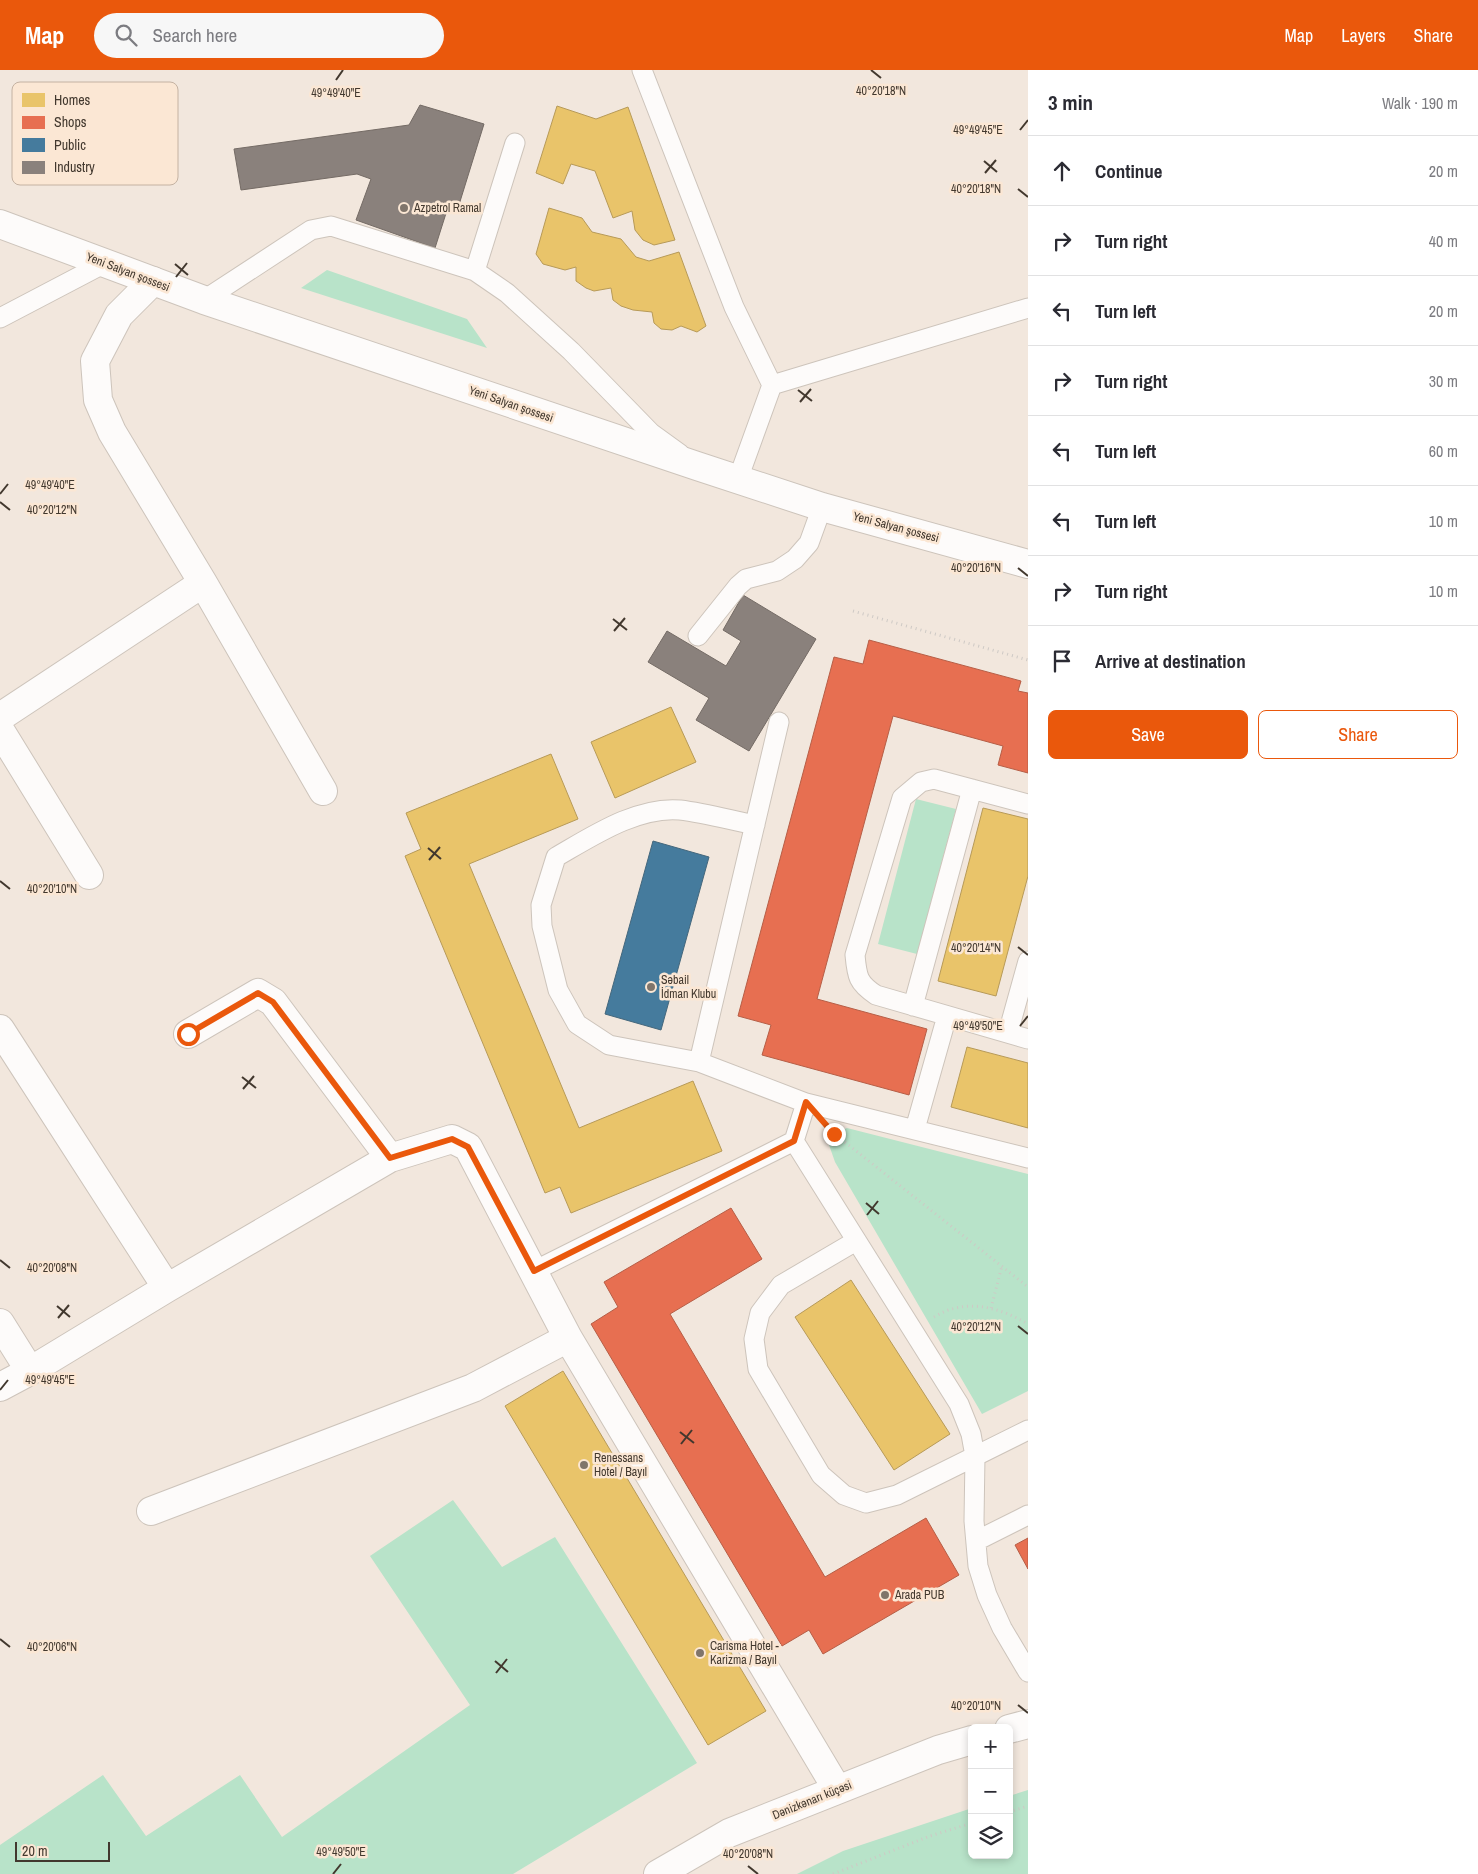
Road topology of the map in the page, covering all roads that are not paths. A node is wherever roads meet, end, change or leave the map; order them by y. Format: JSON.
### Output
{"nodes":[{"id":1,"x":642,"y":70,"type":"edge"},
{"id":2,"x":515,"y":143,"type":"dead end"},
{"id":3,"x":0,"y":224,"type":"edge"},
{"id":4,"x":106,"y":263,"type":"junction"},
{"id":5,"x":475,"y":271,"type":"junction"},
{"id":6,"x":153,"y":281,"type":"junction"},
{"id":7,"x":204,"y":300,"type":"junction"},
{"id":8,"x":1028,"y":308,"type":"edge"},
{"id":9,"x":0,"y":318,"type":"edge"},
{"id":10,"x":772,"y":385,"type":"junction"},
{"id":11,"x":697,"y":466,"type":"junction"},
{"id":12,"x":738,"y":479,"type":"junction"},
{"id":13,"x":822,"y":507,"type":"junction"},
{"id":14,"x":1028,"y":564,"type":"edge"},
{"id":15,"x":203,"y":583,"type":"junction"},
{"id":16,"x":698,"y":636,"type":"dead end"},
{"id":17,"x":0,"y":717,"type":"edge"},
{"id":18,"x":779,"y":722,"type":"dead end"},
{"id":19,"x":0,"y":730,"type":"edge"},
{"id":20,"x":972,"y":789,"type":"junction"},
{"id":21,"x":323,"y":791,"type":"dead end"},
{"id":22,"x":1028,"y":804,"type":"edge"},
{"id":23,"x":755,"y":826,"type":"junction"},
{"id":24,"x":89,"y":875,"type":"dead end"},
{"id":25,"x":1028,"y":961,"type":"edge"},
{"id":26,"x":913,"y":1006,"type":"junction"},
{"id":27,"x":947,"y":1016,"type":"junction"},
{"id":28,"x":0,"y":1029,"type":"edge"},
{"id":29,"x":1008,"y":1033,"type":"junction"},
{"id":30,"x":188,"y":1034,"type":"dead end"},
{"id":31,"x":1028,"y":1039,"type":"edge"},
{"id":32,"x":699,"y":1062,"type":"junction"},
{"id":33,"x":806,"y":1102,"type":"junction"},
{"id":34,"x":915,"y":1129,"type":"junction"},
{"id":35,"x":794,"y":1141,"type":"junction"},
{"id":36,"x":390,"y":1158,"type":"junction"},
{"id":37,"x":1028,"y":1158,"type":"edge"},
{"id":38,"x":856,"y":1241,"type":"junction"},
{"id":39,"x":534,"y":1271,"type":"junction"},
{"id":40,"x":167,"y":1288,"type":"junction"},
{"id":41,"x":0,"y":1323,"type":"edge"},
{"id":42,"x":568,"y":1338,"type":"junction"},
{"id":43,"x":30,"y":1371,"type":"junction"},
{"id":44,"x":0,"y":1387,"type":"edge"},
{"id":45,"x":1028,"y":1430,"type":"edge"},
{"id":46,"x":975,"y":1456,"type":"junction"},
{"id":47,"x":151,"y":1511,"type":"dead end"},
{"id":48,"x":1028,"y":1515,"type":"edge"},
{"id":49,"x":976,"y":1541,"type":"junction"},
{"id":50,"x":1028,"y":1672,"type":"edge"},
{"id":51,"x":1028,"y":1724,"type":"edge"},
{"id":52,"x":1013,"y":1728,"type":"edge"},
{"id":53,"x":968,"y":1741,"type":"edge"},
{"id":54,"x":837,"y":1789,"type":"junction"},
{"id":55,"x":658,"y":1874,"type":"edge"}],
"edges":[{"from":1,"to":10,"type":"lane"},
{"from":2,"to":5,"type":"lane"},
{"from":3,"to":4,"type":"main road","name":"Yeni Salyan şossesi"},
{"from":4,"to":6,"type":"main road","name":"Yeni Salyan şossesi"},
{"from":4,"to":9,"type":"lane"},
{"from":5,"to":7,"type":"lane"},
{"from":5,"to":11,"type":"lane"},
{"from":6,"to":7,"type":"main road","name":"Yeni Salyan şossesi"},
{"from":6,"to":15,"type":"main road"},
{"from":7,"to":11,"type":"main road","name":"Yeni Salyan şossesi"},
{"from":8,"to":10,"type":"lane"},
{"from":10,"to":12,"type":"lane"},
{"from":11,"to":12,"type":"main road","name":"Yeni Salyan şossesi"},
{"from":12,"to":13,"type":"main road","name":"Yeni Salyan şossesi"},
{"from":13,"to":14,"type":"main road","name":"Yeni Salyan şossesi"},
{"from":13,"to":16,"type":"lane"},
{"from":15,"to":17,"type":"main road"},
{"from":15,"to":21,"type":"main road"},
{"from":18,"to":23,"type":"lane"},
{"from":19,"to":24,"type":"main road"},
{"from":20,"to":22,"type":"lane"},
{"from":20,"to":26,"type":"lane"},
{"from":20,"to":26,"type":"lane"},
{"from":23,"to":32,"type":"lane"},
{"from":23,"to":32,"type":"lane"},
{"from":25,"to":29,"type":"lane"},
{"from":26,"to":27,"type":"lane"},
{"from":27,"to":29,"type":"lane"},
{"from":27,"to":34,"type":"lane"},
{"from":28,"to":40,"type":"main road"},
{"from":29,"to":31,"type":"lane"},
{"from":30,"to":36,"type":"main road"},
{"from":32,"to":33,"type":"lane"},
{"from":33,"to":34,"type":"lane"},
{"from":33,"to":35,"type":"lane"},
{"from":34,"to":37,"type":"lane"},
{"from":35,"to":38,"type":"lane"},
{"from":35,"to":39,"type":"lane"},
{"from":36,"to":39,"type":"main road"},
{"from":36,"to":40,"type":"main road"},
{"from":38,"to":46,"type":"lane"},
{"from":38,"to":46,"type":"lane"},
{"from":39,"to":42,"type":"main road"},
{"from":40,"to":43,"type":"main road"},
{"from":41,"to":43,"type":"main road"},
{"from":42,"to":47,"type":"main road"},
{"from":42,"to":54,"type":"main road"},
{"from":43,"to":44,"type":"main road"},
{"from":45,"to":46,"type":"lane"},
{"from":46,"to":49,"type":"lane"},
{"from":48,"to":49,"type":"lane"},
{"from":49,"to":50,"type":"lane"},
{"from":51,"to":52,"type":"main road"},
{"from":53,"to":54,"type":"main road","name":"Dənizkənarı küçəsi"},
{"from":54,"to":55,"type":"main road","name":"Dənizkənarı küçəsi"}]}
